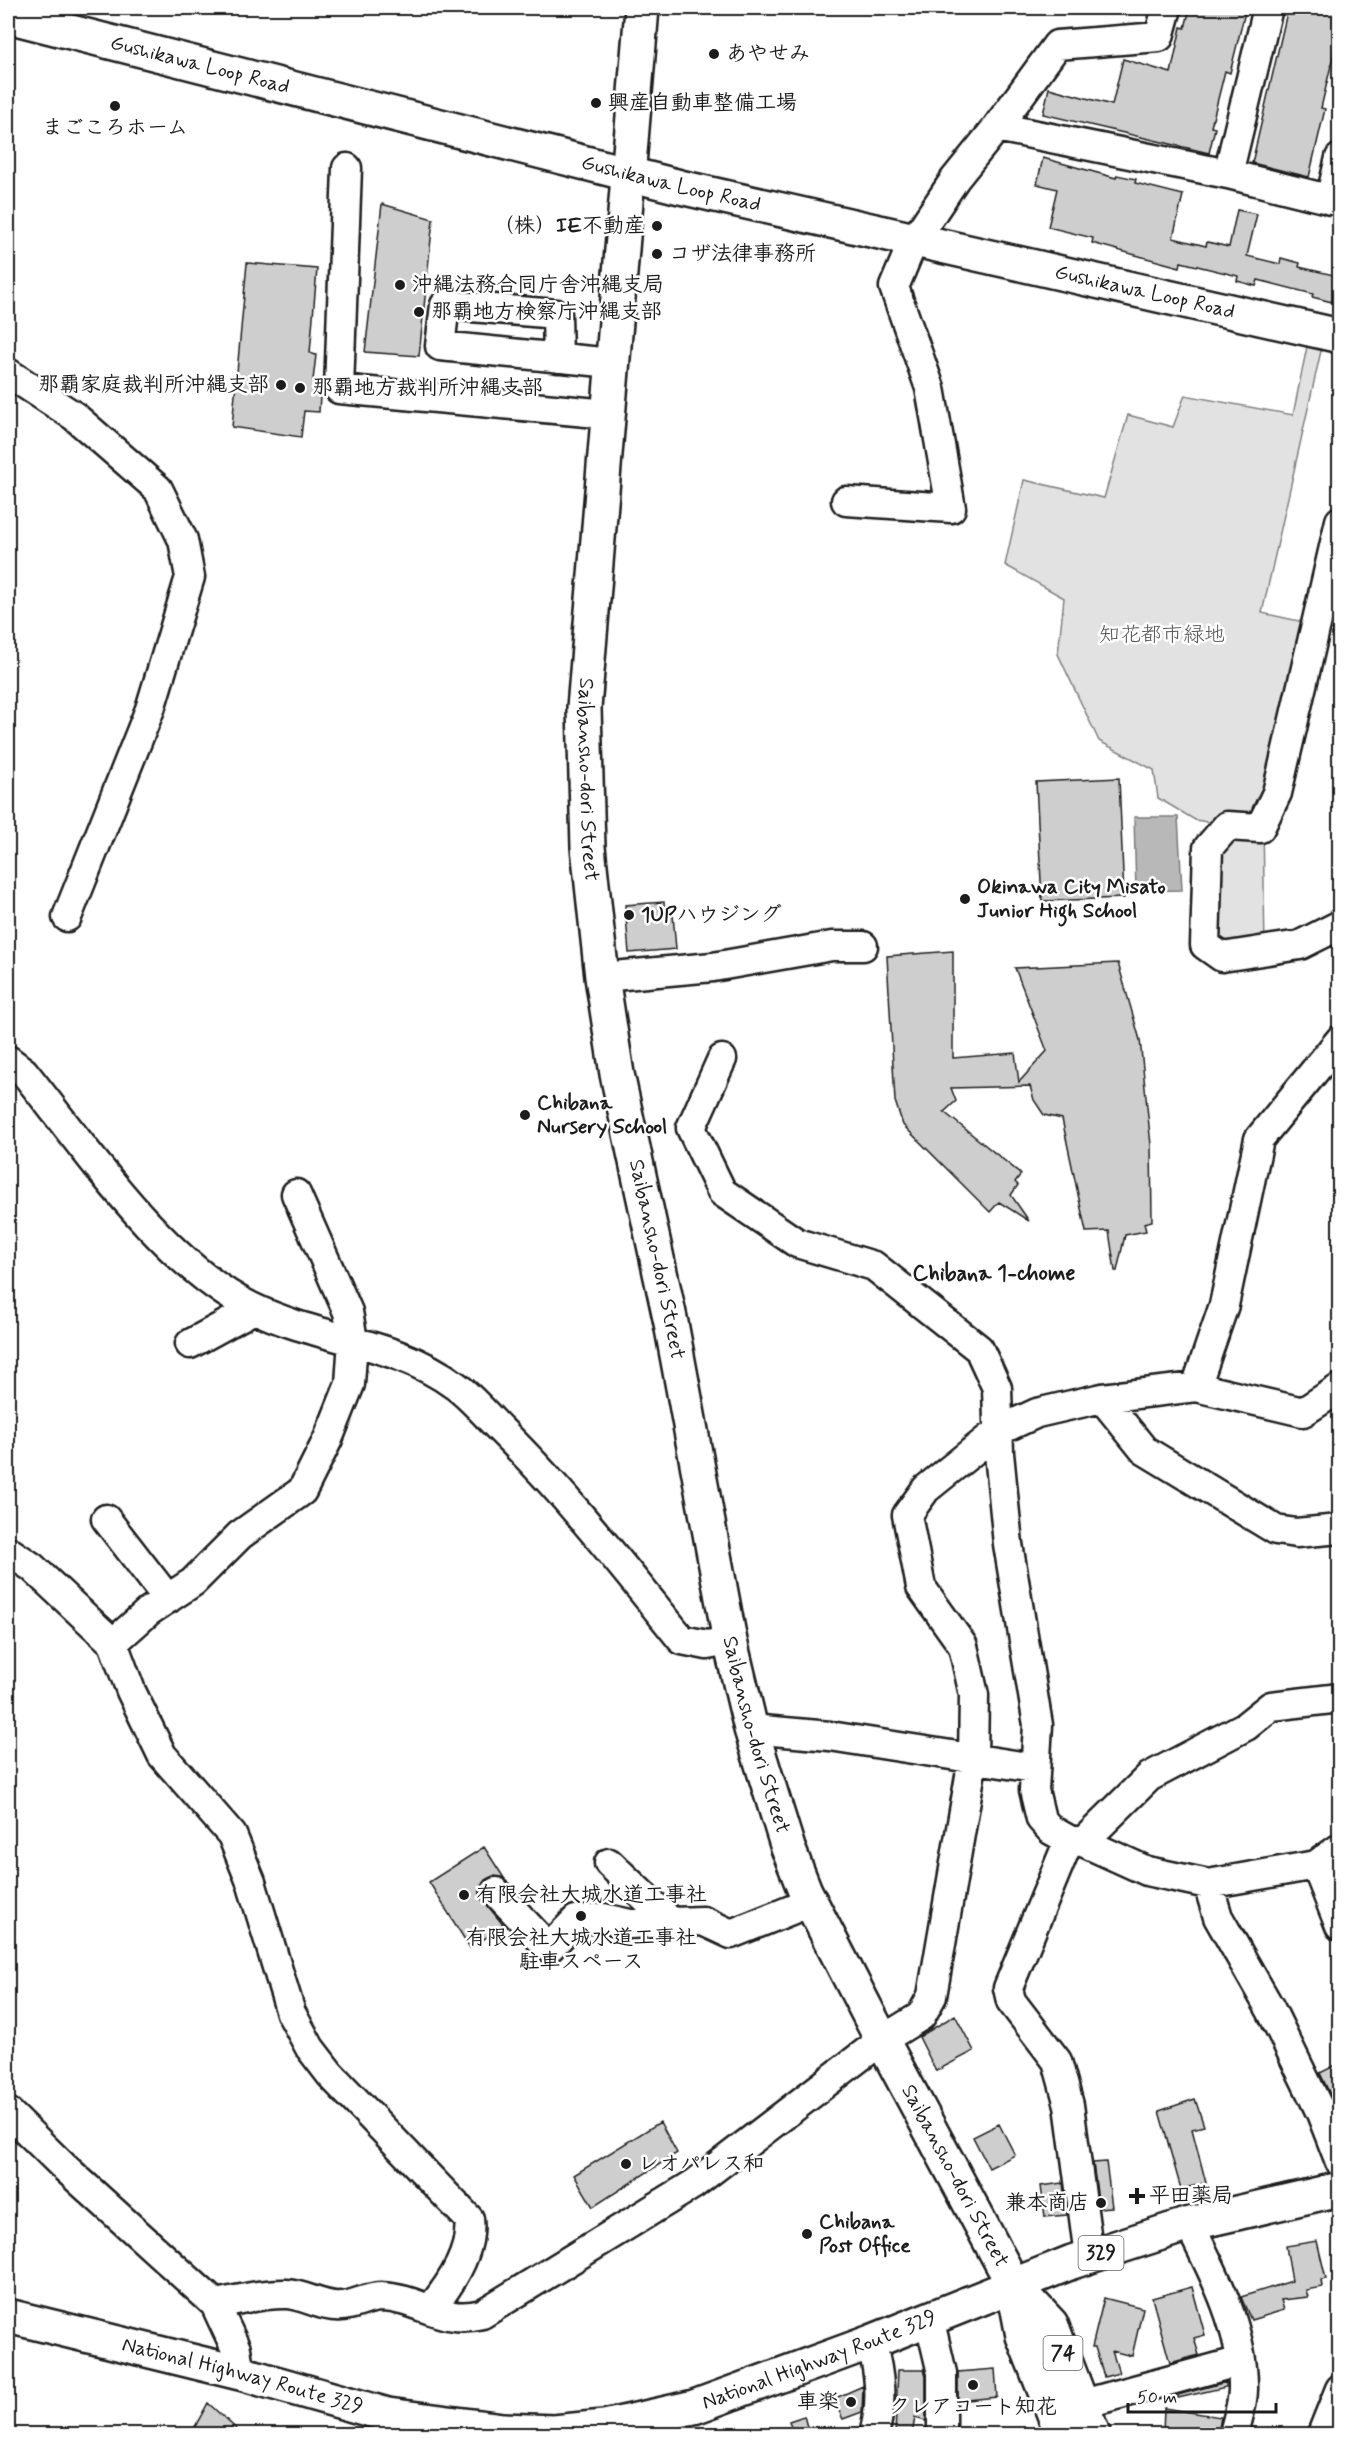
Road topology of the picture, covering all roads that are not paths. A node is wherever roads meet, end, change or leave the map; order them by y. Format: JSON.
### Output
{"nodes":[{"id":1,"x":642,"y":8,"type":"edge"},
{"id":2,"x":1167,"y":8,"type":"edge"},
{"id":3,"x":1268,"y":8,"type":"edge"},
{"id":4,"x":8,"y":16,"type":"edge"},
{"id":5,"x":997,"y":127,"type":"junction"},
{"id":6,"x":1340,"y":158,"type":"edge"},
{"id":7,"x":347,"y":168,"type":"dead end"},
{"id":8,"x":628,"y":173,"type":"junction"},
{"id":9,"x":1228,"y":174,"type":"junction"},
{"id":10,"x":1335,"y":201,"type":"edge"},
{"id":11,"x":913,"y":242,"type":"junction"},
{"id":12,"x":1340,"y":336,"type":"edge"},
{"id":13,"x":558,"y":358,"type":"dead end"},
{"id":14,"x":612,"y":363,"type":"junction"},
{"id":15,"x":8,"y":373,"type":"edge"},
{"id":16,"x":608,"y":414,"type":"junction"},
{"id":17,"x":846,"y":501,"type":"dead end"},
{"id":18,"x":1340,"y":521,"type":"edge"},
{"id":19,"x":1330,"y":606,"type":"edge"},
{"id":20,"x":68,"y":917,"type":"dead end"},
{"id":21,"x":1340,"y":925,"type":"edge"},
{"id":22,"x":863,"y":946,"type":"dead end"},
{"id":23,"x":602,"y":977,"type":"junction"},
{"id":24,"x":1340,"y":1040,"type":"edge"},
{"id":25,"x":722,"y":1059,"type":"dead end"},
{"id":26,"x":8,"y":1060,"type":"edge"},
{"id":27,"x":296,"y":1194,"type":"dead end"},
{"id":28,"x":254,"y":1309,"type":"junction"},
{"id":29,"x":353,"y":1340,"type":"junction"},
{"id":30,"x":190,"y":1344,"type":"dead end"},
{"id":31,"x":1196,"y":1387,"type":"junction"},
{"id":32,"x":1340,"y":1388,"type":"edge"},
{"id":33,"x":1102,"y":1398,"type":"junction"},
{"id":34,"x":998,"y":1431,"type":"junction"},
{"id":35,"x":106,"y":1519,"type":"dead end"},
{"id":36,"x":1340,"y":1529,"type":"edge"},
{"id":37,"x":8,"y":1551,"type":"edge"},
{"id":38,"x":168,"y":1599,"type":"junction"},
{"id":39,"x":730,"y":1641,"type":"junction"},
{"id":40,"x":113,"y":1642,"type":"junction"},
{"id":41,"x":1340,"y":1698,"type":"edge"},
{"id":42,"x":751,"y":1729,"type":"junction"},
{"id":43,"x":973,"y":1760,"type":"junction"},
{"id":44,"x":1034,"y":1768,"type":"junction"},
{"id":45,"x":1076,"y":1841,"type":"junction"},
{"id":46,"x":1340,"y":1848,"type":"edge"},
{"id":47,"x":609,"y":1863,"type":"dead end"},
{"id":48,"x":1316,"y":1865,"type":"junction"},
{"id":49,"x":1208,"y":1884,"type":"junction"},
{"id":50,"x":496,"y":1892,"type":"dead end"},
{"id":51,"x":811,"y":1902,"type":"junction"},
{"id":52,"x":670,"y":1922,"type":"junction"},
{"id":53,"x":1340,"y":1926,"type":"edge"},
{"id":54,"x":882,"y":2040,"type":"junction"},
{"id":55,"x":8,"y":2112,"type":"edge"},
{"id":56,"x":1340,"y":2162,"type":"edge"},
{"id":57,"x":1340,"y":2189,"type":"edge"},
{"id":58,"x":1189,"y":2224,"type":"junction"},
{"id":59,"x":1089,"y":2256,"type":"junction"},
{"id":60,"x":1013,"y":2284,"type":"junction"},
{"id":61,"x":215,"y":2304,"type":"junction"},
{"id":62,"x":431,"y":2308,"type":"junction"},
{"id":63,"x":8,"y":2316,"type":"edge"},
{"id":64,"x":929,"y":2318,"type":"junction"},
{"id":65,"x":871,"y":2342,"type":"junction"},
{"id":66,"x":1241,"y":2361,"type":"junction"},
{"id":67,"x":240,"y":2373,"type":"junction"},
{"id":68,"x":1340,"y":2389,"type":"edge"},
{"id":69,"x":1083,"y":2404,"type":"junction"},
{"id":70,"x":610,"y":2430,"type":"edge"},
{"id":71,"x":502,"y":2432,"type":"edge"},
{"id":72,"x":874,"y":2434,"type":"edge"},
{"id":73,"x":942,"y":2434,"type":"edge"},
{"id":74,"x":1062,"y":2434,"type":"edge"},
{"id":75,"x":1093,"y":2434,"type":"edge"},
{"id":76,"x":1234,"y":2434,"type":"edge"},
{"id":77,"x":1322,"y":2434,"type":"edge"}],
"edges":[{"from":1,"to":8,"type":"main road","name":"Saibansho-dori Street"},
{"from":2,"to":5,"type":"street"},
{"from":3,"to":9,"type":"street"},
{"from":4,"to":8,"type":"main road","name":"Gushikawa Loop Road"},
{"from":5,"to":9,"type":"street"},
{"from":5,"to":11,"type":"street"},
{"from":6,"to":10,"type":"street"},
{"from":7,"to":16,"type":"street"},
{"from":8,"to":11,"type":"main road","name":"Gushikawa Loop Road"},
{"from":8,"to":14,"type":"main road","name":"Saibansho-dori Street"},
{"from":9,"to":10,"type":"street"},
{"from":11,"to":12,"type":"main road","name":"Gushikawa Loop Road"},
{"from":11,"to":17,"type":"street"},
{"from":13,"to":14,"type":"street"},
{"from":14,"to":16,"type":"main road","name":"Saibansho-dori Street"},
{"from":15,"to":20,"type":"street"},
{"from":16,"to":23,"type":"main road","name":"Saibansho-dori Street"},
{"from":18,"to":19,"type":"street"},
{"from":19,"to":21,"type":"street"},
{"from":22,"to":23,"type":"street"},
{"from":23,"to":39,"type":"main road","name":"Saibansho-dori Street"},
{"from":24,"to":31,"type":"street"},
{"from":25,"to":34,"type":"street"},
{"from":26,"to":28,"type":"street"},
{"from":27,"to":29,"type":"street"},
{"from":28,"to":29,"type":"street"},
{"from":28,"to":30,"type":"street"},
{"from":29,"to":38,"type":"street"},
{"from":29,"to":39,"type":"street"},
{"from":31,"to":32,"type":"street"},
{"from":31,"to":33,"type":"street"},
{"from":33,"to":34,"type":"street"},
{"from":33,"to":36,"type":"street"},
{"from":34,"to":43,"type":"street"},
{"from":34,"to":44,"type":"street"},
{"from":35,"to":38,"type":"street"},
{"from":37,"to":40,"type":"street"},
{"from":38,"to":40,"type":"street"},
{"from":39,"to":42,"type":"main road","name":"Saibansho-dori Street"},
{"from":40,"to":62,"type":"street"},
{"from":41,"to":45,"type":"street"},
{"from":42,"to":43,"type":"street"},
{"from":42,"to":51,"type":"main road","name":"Saibansho-dori Street"},
{"from":43,"to":44,"type":"street"},
{"from":43,"to":54,"type":"street"},
{"from":44,"to":45,"type":"street"},
{"from":45,"to":49,"type":"street"},
{"from":45,"to":59,"type":"street"},
{"from":46,"to":48,"type":"street"},
{"from":47,"to":52,"type":"street"},
{"from":48,"to":49,"type":"street"},
{"from":48,"to":53,"type":"street"},
{"from":49,"to":56,"type":"street"},
{"from":50,"to":52,"type":"street"},
{"from":51,"to":52,"type":"street"},
{"from":51,"to":54,"type":"main road","name":"Saibansho-dori Street"},
{"from":54,"to":60,"type":"main road","name":"Saibansho-dori Street"},
{"from":54,"to":62,"type":"street"},
{"from":55,"to":61,"type":"street"},
{"from":57,"to":58,"type":"main road","name":"National Highway Route 329","number":"329"},
{"from":58,"to":59,"type":"main road","name":"National Highway Route 329","number":"329"},
{"from":58,"to":66,"type":"street"},
{"from":59,"to":60,"type":"main road","name":"National Highway Route 329","number":"329"},
{"from":60,"to":64,"type":"main road","name":"National Highway Route 329","number":"329"},
{"from":60,"to":69,"type":"main road","number":"74"},
{"from":60,"to":74,"type":"main road","number":"74"},
{"from":61,"to":62,"type":"street"},
{"from":61,"to":67,"type":"street"},
{"from":63,"to":67,"type":"main road","name":"National Highway Route 329","number":"329"},
{"from":64,"to":65,"type":"main road","name":"National Highway Route 329","number":"329"},
{"from":64,"to":73,"type":"street"},
{"from":65,"to":70,"type":"main road","name":"National Highway Route 329","number":"329"},
{"from":65,"to":72,"type":"street"},
{"from":66,"to":69,"type":"street"},
{"from":66,"to":76,"type":"street"},
{"from":67,"to":71,"type":"main road","name":"National Highway Route 329","number":"329"},
{"from":68,"to":77,"type":"street"},
{"from":69,"to":75,"type":"main road","number":"74"},
{"from":70,"to":71,"type":"main road","name":"National Highway Route 329","number":"329"}]}
